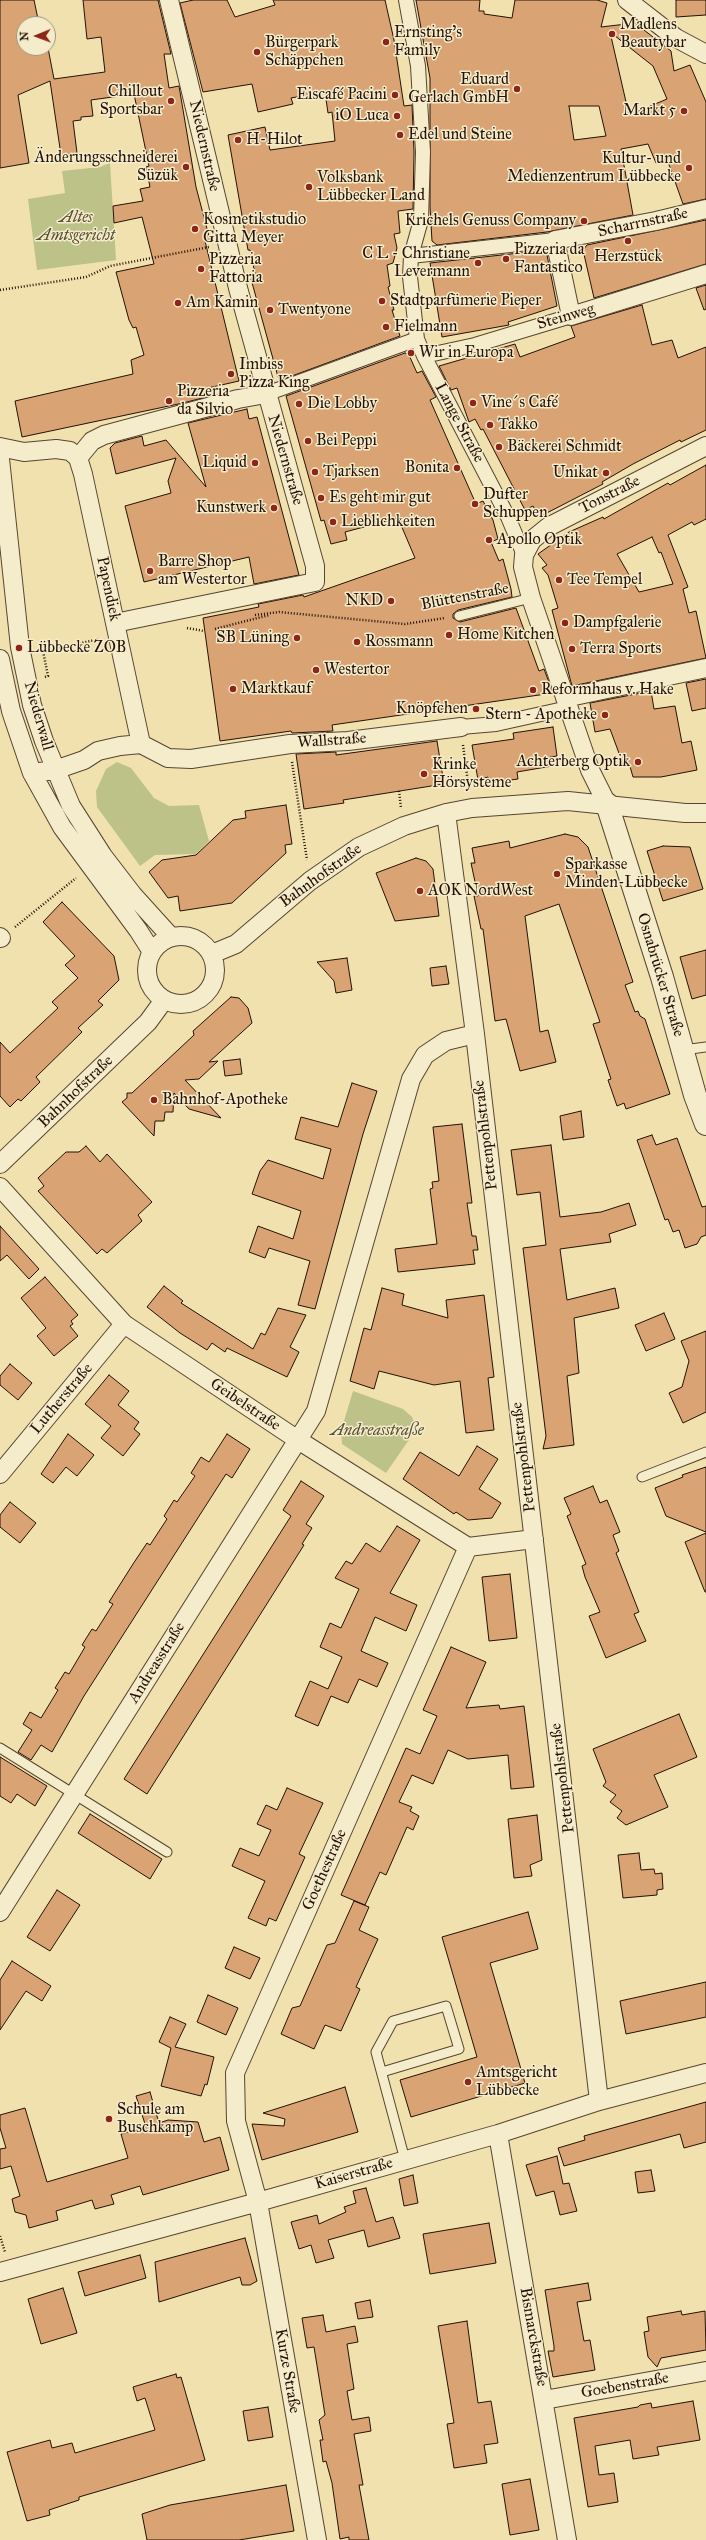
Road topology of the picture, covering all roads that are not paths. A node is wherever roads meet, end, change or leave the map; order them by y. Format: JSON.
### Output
{"nodes":[{"id":1,"x":169,"y":0,"type":"edge"},
{"id":2,"x":406,"y":0,"type":"edge"},
{"id":3,"x":627,"y":0,"type":"edge"},
{"id":4,"x":706,"y":54,"type":"edge"},
{"id":5,"x":706,"y":209,"type":"edge"},
{"id":6,"x":555,"y":240,"type":"junction"},
{"id":7,"x":411,"y":256,"type":"junction"},
{"id":8,"x":706,"y":274,"type":"edge"},
{"id":9,"x":571,"y":316,"type":"junction"},
{"id":10,"x":417,"y":339,"type":"junction"},
{"id":11,"x":424,"y":356,"type":"junction"},
{"id":12,"x":266,"y":394,"type":"junction"},
{"id":13,"x":706,"y":446,"type":"edge"},
{"id":14,"x":0,"y":447,"type":"edge"},
{"id":15,"x":0,"y":458,"type":"edge"},
{"id":16,"x":78,"y":458,"type":"junction"},
{"id":17,"x":524,"y":555,"type":"junction"},
{"id":18,"x":531,"y":598,"type":"junction"},
{"id":19,"x":459,"y":616,"type":"road end"},
{"id":20,"x":117,"y":629,"type":"junction"},
{"id":21,"x":0,"y":659,"type":"edge"},
{"id":22,"x":706,"y":668,"type":"edge"},
{"id":23,"x":567,"y":703,"type":"junction"},
{"id":24,"x":461,"y":727,"type":"joint"},
{"id":25,"x":141,"y":744,"type":"junction"},
{"id":26,"x":55,"y":770,"type":"junction"},
{"id":27,"x":32,"y":773,"type":"junction"},
{"id":28,"x":607,"y":804,"type":"junction"},
{"id":29,"x":446,"y":813,"type":"junction"},
{"id":30,"x":706,"y":813,"type":"edge"},
{"id":31,"x":171,"y":937,"type":"junction"},
{"id":32,"x":152,"y":952,"type":"junction"},
{"id":33,"x":212,"y":954,"type":"junction"},
{"id":34,"x":164,"y":1000,"type":"junction"},
{"id":35,"x":475,"y":1034,"type":"junction"},
{"id":36,"x":706,"y":1047,"type":"edge"},
{"id":37,"x":682,"y":1050,"type":"junction"},
{"id":38,"x":706,"y":1124,"type":"edge"},
{"id":39,"x":0,"y":1164,"type":"edge"},
{"id":40,"x":0,"y":1187,"type":"edge"},
{"id":41,"x":124,"y":1324,"type":"junction"},
{"id":42,"x":298,"y":1440,"type":"junction"},
{"id":43,"x":706,"y":1452,"type":"edge"},
{"id":44,"x":0,"y":1474,"type":"edge"},
{"id":45,"x":642,"y":1477,"type":"dead end"},
{"id":46,"x":534,"y":1539,"type":"junction"},
{"id":47,"x":468,"y":1547,"type":"junction"},
{"id":48,"x":0,"y":1748,"type":"edge"},
{"id":49,"x":74,"y":1794,"type":"junction"},
{"id":50,"x":167,"y":1852,"type":"dead end"},
{"id":51,"x":0,"y":1912,"type":"edge"},
{"id":52,"x":382,"y":2072,"type":"junction"},
{"id":53,"x":706,"y":2073,"type":"edge"},
{"id":54,"x":599,"y":2101,"type":"junction"},
{"id":55,"x":498,"y":2134,"type":"junction"},
{"id":56,"x":405,"y":2160,"type":"junction"},
{"id":57,"x":258,"y":2202,"type":"junction"},
{"id":58,"x":0,"y":2272,"type":"edge"},
{"id":59,"x":706,"y":2371,"type":"edge"},
{"id":60,"x":544,"y":2400,"type":"junction"},
{"id":61,"x":317,"y":2540,"type":"edge"},
{"id":62,"x":567,"y":2540,"type":"edge"}],
"edges":[{"from":1,"to":12,"type":"street","name":"Niedernstraße"},
{"from":2,"to":7,"type":"street","name":"Lange Straße"},
{"from":3,"to":4,"type":"street"},
{"from":5,"to":6,"type":"street","name":"Scharrnstraße"},
{"from":6,"to":7,"type":"street","name":"Scharrnstraße"},
{"from":6,"to":9,"type":"street"},
{"from":7,"to":10,"type":"street","name":"Lange Straße"},
{"from":8,"to":9,"type":"street","name":"Steinweg"},
{"from":9,"to":11,"type":"street","name":"Steinweg"},
{"from":10,"to":11,"type":"street","name":"Lange Straße"},
{"from":10,"to":12,"type":"street"},
{"from":11,"to":17,"type":"street","name":"Lange Straße"},
{"from":12,"to":16,"type":"street"},
{"from":12,"to":20,"type":"street","name":"Niedernstraße"},
{"from":13,"to":17,"type":"street","name":"Tonstraße"},
{"from":14,"to":16,"type":"street"},
{"from":15,"to":26,"type":"street","name":"Niederwall"},
{"from":16,"to":20,"type":"street","name":"Papendiek"},
{"from":17,"to":18,"type":"street","name":"Lange Straße"},
{"from":18,"to":19,"type":"lane","name":"Blüttenstraße"},
{"from":18,"to":23,"type":"street","name":"Lange Straße"},
{"from":20,"to":25,"type":"street","name":"Papendiek"},
{"from":21,"to":27,"type":"street","name":"Niederwall"},
{"from":22,"to":23,"type":"street"},
{"from":23,"to":24,"type":"street","name":"Wallstraße"},
{"from":23,"to":28,"type":"street","name":"Lange Straße"},
{"from":24,"to":25,"type":"street","name":"Wallstraße"},
{"from":25,"to":26,"type":"street"},
{"from":26,"to":27,"type":"street"},
{"from":26,"to":31,"type":"street","name":"Niederwall"},
{"from":27,"to":32,"type":"street","name":"Niederwall"},
{"from":28,"to":29,"type":"street","name":"Bahnhofstraße"},
{"from":28,"to":30,"type":"street","name":"Bahnhofstraße"},
{"from":28,"to":37,"type":"street","name":"Osnabrücker Straße"},
{"from":29,"to":33,"type":"street","name":"Bahnhofstraße"},
{"from":29,"to":35,"type":"street","name":"Pettenpohlstraße"},
{"from":31,"to":32,"type":"street"},
{"from":31,"to":33,"type":"street"},
{"from":32,"to":34,"type":"street"},
{"from":33,"to":34,"type":"street"},
{"from":34,"to":39,"type":"street","name":"Bahnhofstraße"},
{"from":35,"to":42,"type":"street","name":"Andreasstraße"},
{"from":35,"to":46,"type":"street","name":"Pettenpohlstraße"},
{"from":36,"to":37,"type":"lane"},
{"from":37,"to":38,"type":"street","name":"Osnabrücker Straße"},
{"from":40,"to":41,"type":"street","name":"Geibelstraße"},
{"from":41,"to":42,"type":"street","name":"Geibelstraße"},
{"from":41,"to":44,"type":"street","name":"Lutherstraße"},
{"from":42,"to":47,"type":"street","name":"Geibelstraße"},
{"from":42,"to":49,"type":"street","name":"Andreasstraße"},
{"from":43,"to":45,"type":"lane"},
{"from":46,"to":47,"type":"street"},
{"from":46,"to":54,"type":"street","name":"Pettenpohlstraße"},
{"from":47,"to":57,"type":"street","name":"Goethestraße"},
{"from":48,"to":49,"type":"lane"},
{"from":49,"to":50,"type":"lane"},
{"from":49,"to":51,"type":"street","name":"Andreasstraße"},
{"from":52,"to":52,"type":"lane"},
{"from":52,"to":56,"type":"lane"},
{"from":53,"to":54,"type":"street","name":"Kaiserstraße"},
{"from":54,"to":55,"type":"street","name":"Kaiserstraße"},
{"from":55,"to":56,"type":"street","name":"Kaiserstraße"},
{"from":55,"to":60,"type":"street","name":"Bismarckstraße"},
{"from":56,"to":57,"type":"street","name":"Kaiserstraße"},
{"from":57,"to":58,"type":"street","name":"Kaiserstraße"},
{"from":57,"to":61,"type":"street","name":"Kurze Straße"},
{"from":59,"to":60,"type":"street","name":"Goebenstraße"},
{"from":60,"to":62,"type":"street","name":"Bismarckstraße"}]}
